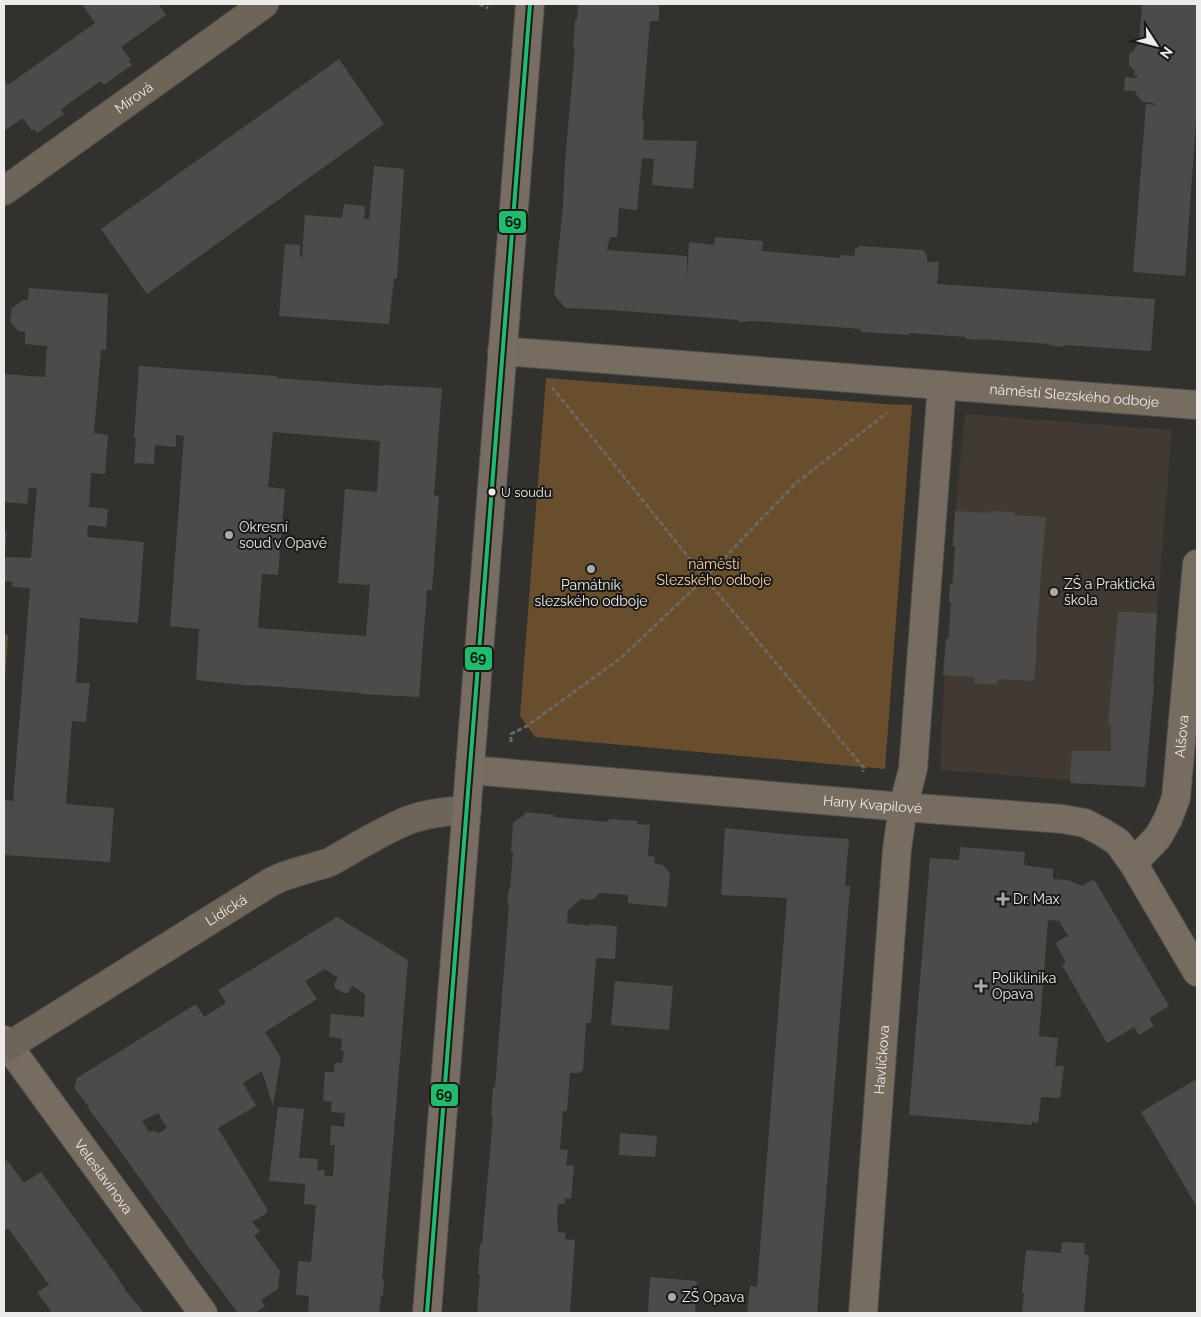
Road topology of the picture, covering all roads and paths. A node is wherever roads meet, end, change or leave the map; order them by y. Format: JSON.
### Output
{"nodes":[{"id":1,"x":264,"y":4,"type":"edge"},
{"id":2,"x":479,"y":4,"type":"edge"},
{"id":3,"x":530,"y":4,"type":"edge"},
{"id":4,"x":488,"y":8,"type":"dead end"},
{"id":5,"x":4,"y":190,"type":"edge"},
{"id":6,"x":502,"y":351,"type":"junction"},
{"id":7,"x":541,"y":354,"type":"junction"},
{"id":8,"x":932,"y":384,"type":"junction"},
{"id":9,"x":1197,"y":405,"type":"edge"},
{"id":10,"x":1197,"y":564,"type":"edge"},
{"id":11,"x":705,"y":578,"type":"junction"},
{"id":12,"x":470,"y":770,"type":"junction"},
{"id":13,"x":512,"y":773,"type":"junction"},
{"id":14,"x":858,"y":802,"type":"junction"},
{"id":15,"x":903,"y":807,"type":"junction"},
{"id":16,"x":467,"y":810,"type":"junction"},
{"id":17,"x":1133,"y":863,"type":"junction"},
{"id":18,"x":1197,"y":972,"type":"edge"},
{"id":19,"x":5,"y":1045,"type":"edge"},
{"id":20,"x":203,"y":1313,"type":"edge"},
{"id":21,"x":427,"y":1313,"type":"edge"},
{"id":22,"x":863,"y":1313,"type":"edge"}],
"edges":[{"from":1,"to":5,"type":"street","name":"Mírová"},
{"from":2,"to":4,"type":"path"},
{"from":3,"to":6,"type":"main road"},
{"from":6,"to":7,"type":"street","name":"náměstí Slezského odboje"},
{"from":6,"to":12,"type":"main road"},
{"from":7,"to":8,"type":"street","name":"náměstí Slezského odboje"},
{"from":7,"to":11,"type":"path"},
{"from":8,"to":9,"type":"street","name":"náměstí Slezského odboje"},
{"from":8,"to":11,"type":"path"},
{"from":8,"to":15,"type":"street","name":"Havlíčkova"},
{"from":10,"to":17,"type":"street","name":"Alšova"},
{"from":11,"to":13,"type":"path"},
{"from":11,"to":14,"type":"path"},
{"from":12,"to":13,"type":"street","name":"Hany Kvapilové"},
{"from":12,"to":16,"type":"main road"},
{"from":13,"to":14,"type":"street","name":"Hany Kvapilové"},
{"from":14,"to":15,"type":"street","name":"Hany Kvapilové"},
{"from":15,"to":17,"type":"street","name":"Hany Kvapilové"},
{"from":15,"to":22,"type":"street","name":"Havlíčkova"},
{"from":16,"to":19,"type":"street","name":"Lidická"},
{"from":16,"to":21,"type":"main road"},
{"from":17,"to":18,"type":"street","name":"Hany Kvapilové"},
{"from":19,"to":20,"type":"street","name":"Veleslavínova"}]}
